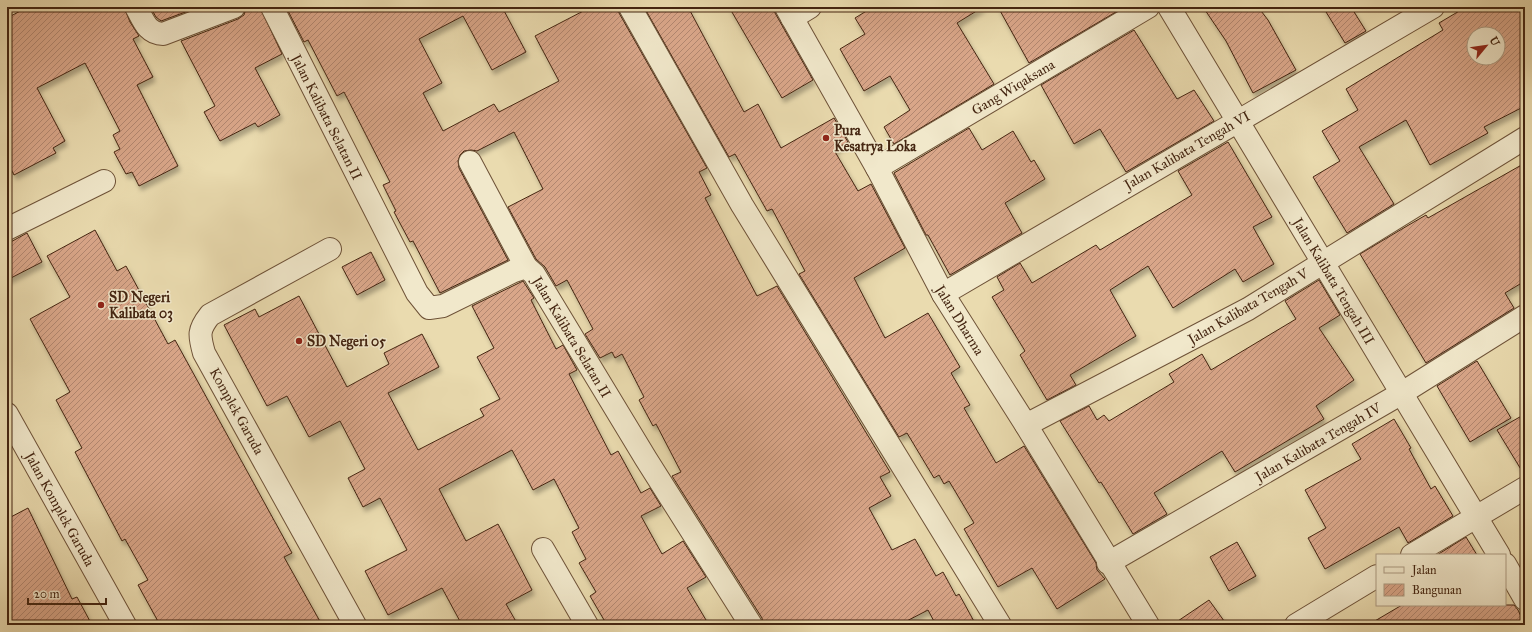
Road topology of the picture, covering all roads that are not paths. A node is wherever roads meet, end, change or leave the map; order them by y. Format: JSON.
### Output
{"nodes":[{"id":1,"x":136,"y":7,"type":"edge"},
{"id":2,"x":234,"y":7,"type":"edge"},
{"id":3,"x":272,"y":7,"type":"edge"},
{"id":4,"x":630,"y":7,"type":"edge"},
{"id":5,"x":1148,"y":7,"type":"edge"},
{"id":6,"x":1169,"y":7,"type":"edge"},
{"id":7,"x":1432,"y":7,"type":"edge"},
{"id":8,"x":796,"y":10,"type":"edge"},
{"id":9,"x":1236,"y":121,"type":"junction"},
{"id":10,"x":1525,"y":138,"type":"edge"},
{"id":11,"x":470,"y":162,"type":"dead end"},
{"id":12,"x":877,"y":168,"type":"junction"},
{"id":13,"x":104,"y":181,"type":"dead end"},
{"id":14,"x":7,"y":229,"type":"edge"},
{"id":15,"x":330,"y":249,"type":"dead end"},
{"id":16,"x":1323,"y":262,"type":"junction"},
{"id":17,"x":526,"y":267,"type":"junction"},
{"id":18,"x":943,"y":294,"type":"junction"},
{"id":19,"x":1525,"y":316,"type":"edge"},
{"id":20,"x":1402,"y":393,"type":"junction"},
{"id":21,"x":7,"y":414,"type":"edge"},
{"id":22,"x":1026,"y":425,"type":"junction"},
{"id":23,"x":1525,"y":488,"type":"edge"},
{"id":24,"x":1477,"y":516,"type":"junction"},
{"id":25,"x":543,"y":549,"type":"dead end"},
{"id":26,"x":1414,"y":554,"type":"edge"},
{"id":27,"x":1499,"y":554,"type":"edge"},
{"id":28,"x":1108,"y":563,"type":"junction"},
{"id":29,"x":1506,"y":566,"type":"edge"},
{"id":30,"x":1376,"y":577,"type":"edge"},
{"id":31,"x":1525,"y":599,"type":"edge"},
{"id":32,"x":125,"y":625,"type":"edge"},
{"id":33,"x":355,"y":625,"type":"edge"},
{"id":34,"x":587,"y":625,"type":"edge"},
{"id":35,"x":751,"y":625,"type":"edge"},
{"id":36,"x":1000,"y":625,"type":"edge"},
{"id":37,"x":1148,"y":625,"type":"edge"},
{"id":38,"x":1296,"y":625,"type":"edge"}],
"edges":[{"from":1,"to":2,"type":"street"},
{"from":3,"to":17,"type":"street","name":"Jalan Kalibata Selatan II"},
{"from":4,"to":36,"type":"street"},
{"from":5,"to":12,"type":"street","name":"Gang Wiqaksana"},
{"from":6,"to":9,"type":"street","name":"Jalan Kalibata Tengah III"},
{"from":7,"to":9,"type":"street","name":"Jalan Kalibata Tengah VI"},
{"from":8,"to":12,"type":"street","name":"Jalan Dharma"},
{"from":9,"to":16,"type":"street","name":"Jalan Kalibata Tengah III"},
{"from":9,"to":18,"type":"street","name":"Jalan Kalibata Tengah VI"},
{"from":10,"to":16,"type":"street","name":"Jalan Kalibata Tengah V"},
{"from":11,"to":17,"type":"street"},
{"from":12,"to":18,"type":"street","name":"Jalan Dharma"},
{"from":13,"to":14,"type":"street"},
{"from":15,"to":33,"type":"street","name":"Komplek Garuda"},
{"from":16,"to":20,"type":"street","name":"Jalan Kalibata Tengah III"},
{"from":16,"to":22,"type":"street","name":"Jalan Kalibata Tengah V"},
{"from":17,"to":35,"type":"street","name":"Jalan Kalibata Selatan II"},
{"from":18,"to":22,"type":"street","name":"Jalan Dharma"},
{"from":19,"to":20,"type":"street","name":"Jalan Kalibata Tengah IV"},
{"from":20,"to":24,"type":"street","name":"Jalan Kalibata Tengah III"},
{"from":20,"to":28,"type":"street","name":"Jalan Kalibata Tengah IV"},
{"from":21,"to":32,"type":"street","name":"Jalan Komplek Garuda"},
{"from":22,"to":28,"type":"street","name":"Jalan Dharma"},
{"from":23,"to":24,"type":"street"},
{"from":24,"to":26,"type":"street"},
{"from":24,"to":27,"type":"street","name":"Jalan Kalibata Tengah III"},
{"from":25,"to":34,"type":"street"},
{"from":28,"to":37,"type":"street","name":"Jalan Dharma"},
{"from":29,"to":31,"type":"street"},
{"from":30,"to":38,"type":"street"}]}
